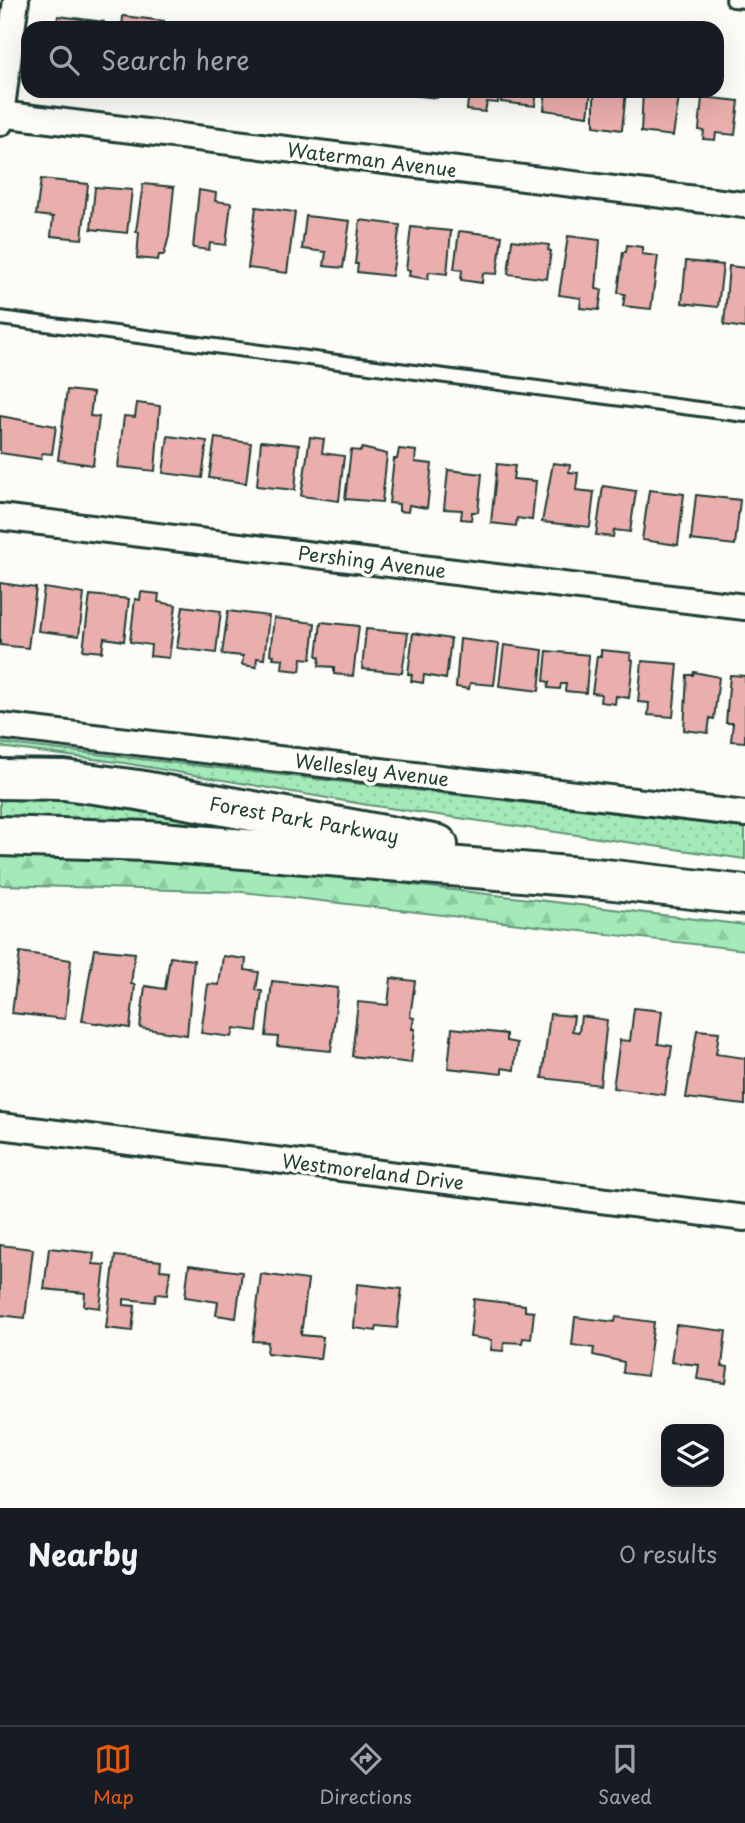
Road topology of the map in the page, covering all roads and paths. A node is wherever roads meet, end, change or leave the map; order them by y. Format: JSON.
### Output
{"nodes":[{"id":1,"x":16,"y":0,"type":"edge"},
{"id":2,"x":733,"y":0,"type":"edge"},
{"id":3,"x":745,"y":1,"type":"edge"},
{"id":4,"x":0,"y":117,"type":"edge"},
{"id":5,"x":745,"y":205,"type":"edge"},
{"id":6,"x":0,"y":318,"type":"edge"},
{"id":7,"x":745,"y":415,"type":"edge"},
{"id":8,"x":0,"y":517,"type":"edge"},
{"id":9,"x":745,"y":607,"type":"edge"},
{"id":10,"x":0,"y":726,"type":"edge"},
{"id":11,"x":0,"y":779,"type":"edge"},
{"id":12,"x":745,"y":814,"type":"edge"},
{"id":13,"x":0,"y":836,"type":"edge"},
{"id":14,"x":605,"y":879,"type":"junction"},
{"id":15,"x":745,"y":894,"type":"edge"},
{"id":16,"x":0,"y":1126,"type":"edge"},
{"id":17,"x":745,"y":1218,"type":"edge"}],
"edges":[{"from":1,"to":4,"type":"street"},
{"from":2,"to":3,"type":"lane"},
{"from":4,"to":5,"type":"street","name":"Waterman Avenue"},
{"from":6,"to":7,"type":"lane"},
{"from":8,"to":9,"type":"street","name":"Pershing Avenue"},
{"from":10,"to":12,"type":"street","name":"Wellesley Avenue"},
{"from":11,"to":14,"type":"main road","name":"Forest Park Parkway"},
{"from":13,"to":14,"type":"main road","name":"Forest Park Parkway"},
{"from":14,"to":15,"type":"main road","name":"Forest Park Parkway"},
{"from":16,"to":17,"type":"street","name":"Westmoreland Drive"}]}
